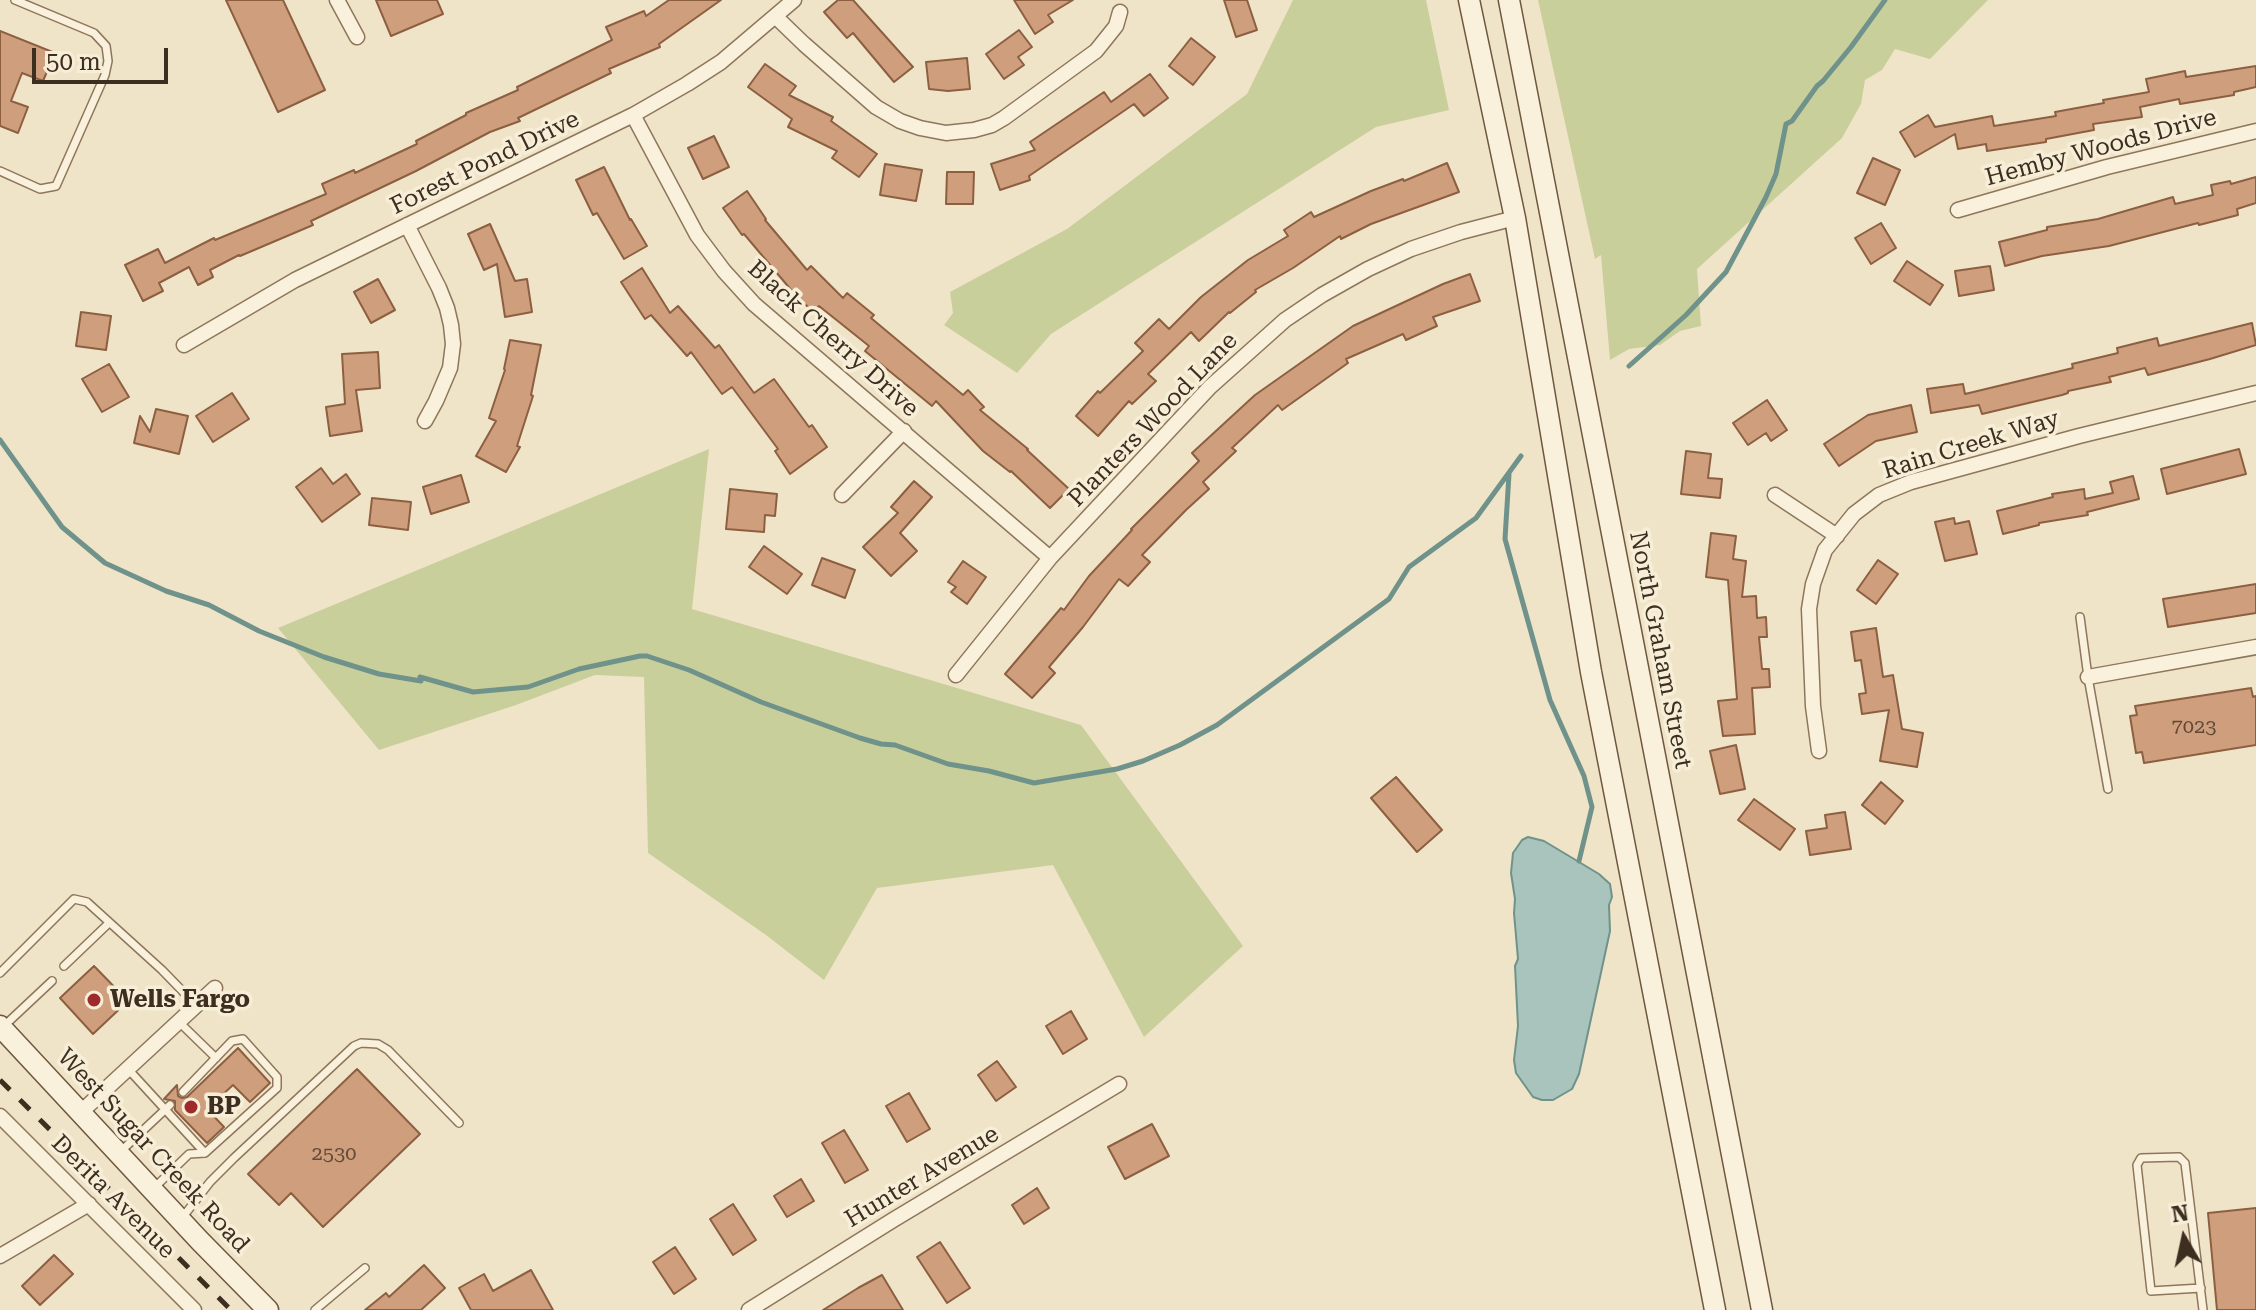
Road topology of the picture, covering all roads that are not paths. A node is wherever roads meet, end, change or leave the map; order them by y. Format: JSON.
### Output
{"nodes":[{"id":1,"x":15,"y":0,"type":"edge"},
{"id":2,"x":337,"y":0,"type":"edge"},
{"id":3,"x":794,"y":0,"type":"edge"},
{"id":4,"x":1469,"y":0,"type":"edge"},
{"id":5,"x":1509,"y":0,"type":"edge"},
{"id":6,"x":1120,"y":12,"type":"dead end"},
{"id":7,"x":776,"y":17,"type":"junction"},
{"id":8,"x":357,"y":37,"type":"dead end"},
{"id":9,"x":633,"y":115,"type":"junction"},
{"id":10,"x":2256,"y":131,"type":"edge"},
{"id":11,"x":0,"y":171,"type":"edge"},
{"id":12,"x":1958,"y":210,"type":"dead end"},
{"id":13,"x":1515,"y":218,"type":"junction"},
{"id":14,"x":407,"y":225,"type":"junction"},
{"id":15,"x":184,"y":345,"type":"dead end"},
{"id":16,"x":2256,"y":393,"type":"edge"},
{"id":17,"x":425,"y":421,"type":"dead end"},
{"id":18,"x":904,"y":431,"type":"junction"},
{"id":19,"x":842,"y":495,"type":"dead end"},
{"id":20,"x":1775,"y":495,"type":"dead end"},
{"id":21,"x":1837,"y":536,"type":"junction"},
{"id":22,"x":1050,"y":558,"type":"junction"},
{"id":23,"x":2080,"y":617,"type":"dead end"},
{"id":24,"x":2256,"y":647,"type":"edge"},
{"id":25,"x":956,"y":675,"type":"dead end"},
{"id":26,"x":2088,"y":677,"type":"junction"},
{"id":27,"x":1819,"y":751,"type":"dead end"},
{"id":28,"x":2108,"y":789,"type":"dead end"},
{"id":29,"x":109,"y":923,"type":"junction"},
{"id":30,"x":64,"y":966,"type":"dead end"},
{"id":31,"x":0,"y":973,"type":"edge"},
{"id":32,"x":52,"y":981,"type":"dead end"},
{"id":33,"x":215,"y":988,"type":"dead end"},
{"id":34,"x":196,"y":1005,"type":"junction"},
{"id":35,"x":179,"y":1022,"type":"junction"},
{"id":36,"x":1,"y":1027,"type":"edge"},
{"id":37,"x":216,"y":1058,"type":"junction"},
{"id":38,"x":127,"y":1069,"type":"junction"},
{"id":39,"x":1119,"y":1084,"type":"dead end"},
{"id":40,"x":183,"y":1092,"type":"dead end"},
{"id":41,"x":167,"y":1107,"type":"junction"},
{"id":42,"x":80,"y":1113,"type":"junction"},
{"id":43,"x":0,"y":1116,"type":"edge"},
{"id":44,"x":459,"y":1123,"type":"dead end"},
{"id":45,"x":205,"y":1153,"type":"junction"},
{"id":46,"x":119,"y":1154,"type":"junction"},
{"id":47,"x":152,"y":1190,"type":"junction"},
{"id":48,"x":89,"y":1204,"type":"junction"},
{"id":49,"x":180,"y":1220,"type":"junction"},
{"id":50,"x":0,"y":1256,"type":"edge"},
{"id":51,"x":365,"y":1268,"type":"dead end"},
{"id":52,"x":2201,"y":1288,"type":"junction"},
{"id":53,"x":194,"y":1310,"type":"edge"},
{"id":54,"x":268,"y":1310,"type":"edge"},
{"id":55,"x":315,"y":1310,"type":"edge"},
{"id":56,"x":749,"y":1310,"type":"edge"},
{"id":57,"x":1715,"y":1310,"type":"edge"},
{"id":58,"x":1762,"y":1310,"type":"edge"},
{"id":59,"x":2203,"y":1310,"type":"edge"}],
"edges":[{"from":1,"to":11,"type":"lane"},
{"from":2,"to":8,"type":"street"},
{"from":3,"to":7,"type":"street","name":"Forest Pond Drive"},
{"from":4,"to":13,"type":"main road"},
{"from":5,"to":58,"type":"main road","name":"North Graham Street"},
{"from":6,"to":7,"type":"street"},
{"from":7,"to":9,"type":"street","name":"Forest Pond Drive"},
{"from":9,"to":14,"type":"street","name":"Forest Pond Drive"},
{"from":9,"to":18,"type":"street","name":"Black Cherry Drive"},
{"from":10,"to":12,"type":"street","name":"Hemby Woods Drive"},
{"from":13,"to":22,"type":"street","name":"Planters Wood Lane"},
{"from":13,"to":57,"type":"main road"},
{"from":14,"to":15,"type":"street","name":"Forest Pond Drive"},
{"from":14,"to":17,"type":"street"},
{"from":16,"to":21,"type":"street","name":"Rain Creek Way"},
{"from":18,"to":19,"type":"street"},
{"from":18,"to":22,"type":"street","name":"Black Cherry Drive"},
{"from":20,"to":21,"type":"street"},
{"from":21,"to":27,"type":"street","name":"Rain Creek Way"},
{"from":22,"to":25,"type":"street","name":"Planters Wood Lane"},
{"from":23,"to":26,"type":"lane"},
{"from":24,"to":26,"type":"street"},
{"from":26,"to":28,"type":"lane"},
{"from":29,"to":30,"type":"lane"},
{"from":29,"to":31,"type":"lane"},
{"from":29,"to":34,"type":"lane"},
{"from":32,"to":36,"type":"lane"},
{"from":33,"to":34,"type":"street"},
{"from":34,"to":35,"type":"street"},
{"from":35,"to":37,"type":"lane"},
{"from":35,"to":38,"type":"street"},
{"from":36,"to":42,"type":"main road","name":"West Sugar Creek Road"},
{"from":37,"to":40,"type":"lane"},
{"from":37,"to":45,"type":"lane"},
{"from":38,"to":41,"type":"lane"},
{"from":38,"to":42,"type":"street"},
{"from":39,"to":56,"type":"street","name":"Hunter Avenue"},
{"from":41,"to":45,"type":"lane"},
{"from":41,"to":46,"type":"lane"},
{"from":42,"to":46,"type":"main road","name":"West Sugar Creek Road"},
{"from":43,"to":48,"type":"street","name":"Derita Avenue"},
{"from":44,"to":49,"type":"lane"},
{"from":45,"to":47,"type":"lane"},
{"from":46,"to":47,"type":"main road","name":"West Sugar Creek Road"},
{"from":47,"to":49,"type":"main road","name":"West Sugar Creek Road"},
{"from":48,"to":50,"type":"street"},
{"from":48,"to":53,"type":"street","name":"Derita Avenue"},
{"from":49,"to":54,"type":"main road","name":"West Sugar Creek Road"},
{"from":51,"to":55,"type":"lane"},
{"from":52,"to":52,"type":"lane"},
{"from":52,"to":59,"type":"lane"}]}
